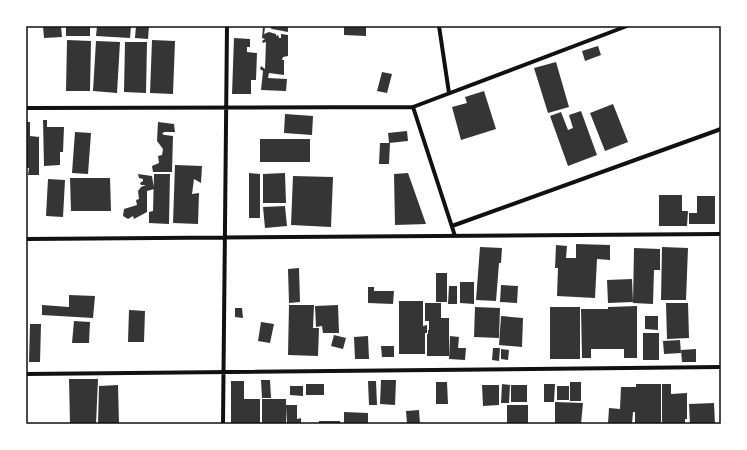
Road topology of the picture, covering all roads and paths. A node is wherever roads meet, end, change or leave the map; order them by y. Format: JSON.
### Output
{"nodes":[{"id":1,"x":227,"y":26,"type":"edge"},
{"id":2,"x":439,"y":26,"type":"edge"},
{"id":3,"x":627,"y":26,"type":"edge"},
{"id":4,"x":449,"y":94,"type":"junction"},
{"id":5,"x":413,"y":107,"type":"junction"},
{"id":6,"x":26,"y":108,"type":"edge"},
{"id":7,"x":226,"y":108,"type":"junction"},
{"id":8,"x":721,"y":129,"type":"edge"},
{"id":9,"x":452,"y":226,"type":"junction"},
{"id":10,"x":721,"y":234,"type":"edge"},
{"id":11,"x":455,"y":236,"type":"junction"},
{"id":12,"x":224,"y":238,"type":"junction"},
{"id":13,"x":26,"y":239,"type":"edge"},
{"id":14,"x":721,"y":368,"type":"edge"},
{"id":15,"x":223,"y":372,"type":"junction"},
{"id":16,"x":26,"y":374,"type":"edge"},
{"id":17,"x":222,"y":424,"type":"edge"}],
"edges":[{"from":1,"to":7,"type":"street"},
{"from":2,"to":4,"type":"street"},
{"from":3,"to":4,"type":"street"},
{"from":4,"to":5,"type":"street"},
{"from":5,"to":7,"type":"street"},
{"from":5,"to":9,"type":"street"},
{"from":6,"to":7,"type":"street"},
{"from":7,"to":12,"type":"street"},
{"from":8,"to":9,"type":"street"},
{"from":9,"to":11,"type":"street"},
{"from":10,"to":11,"type":"street"},
{"from":11,"to":12,"type":"street"},
{"from":12,"to":13,"type":"street"},
{"from":12,"to":15,"type":"street"},
{"from":14,"to":15,"type":"street"},
{"from":15,"to":16,"type":"street"},
{"from":15,"to":17,"type":"street"}]}
